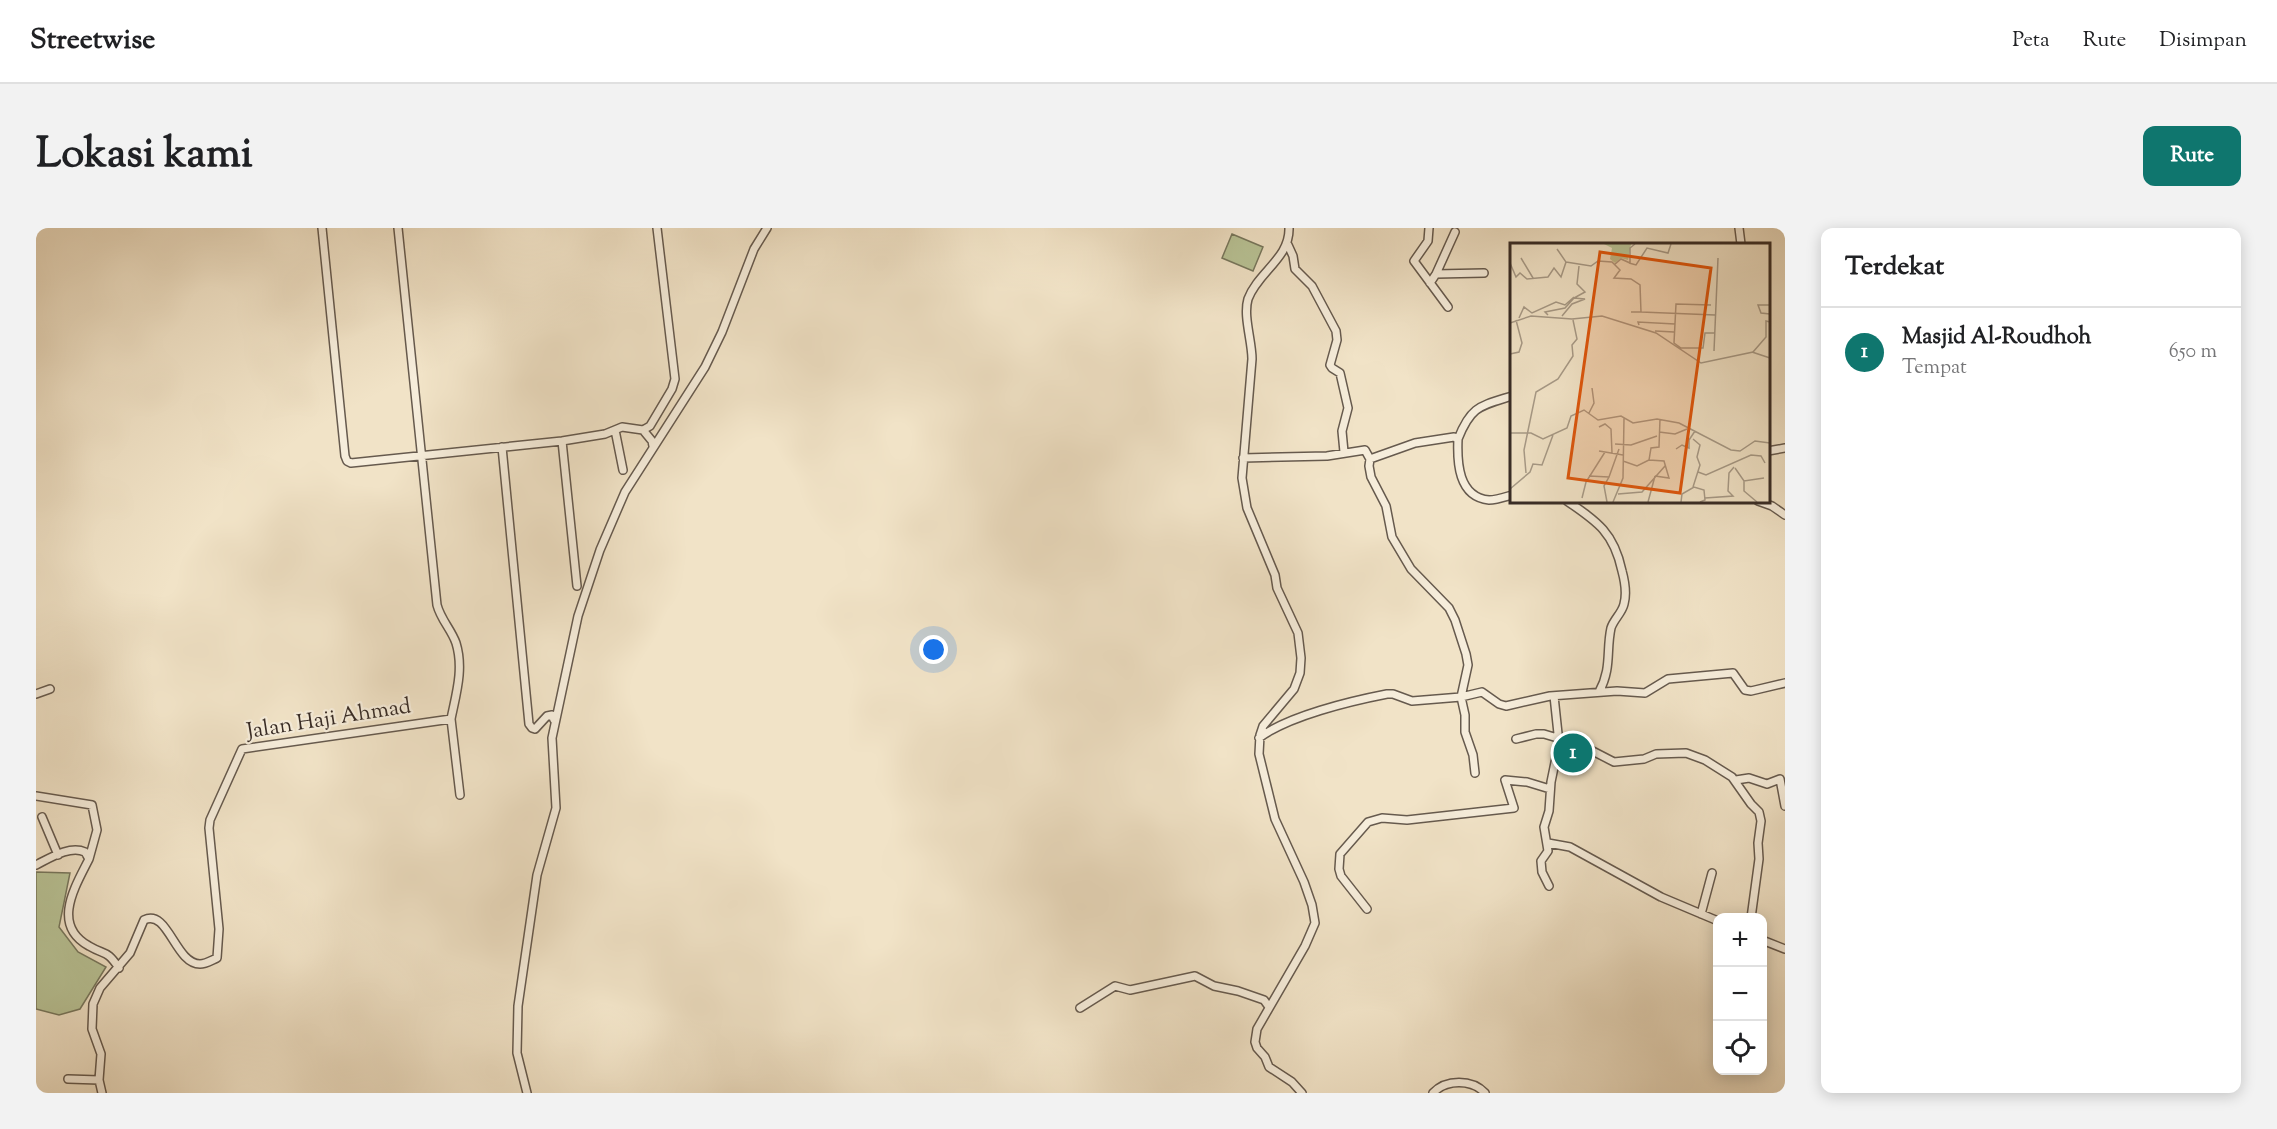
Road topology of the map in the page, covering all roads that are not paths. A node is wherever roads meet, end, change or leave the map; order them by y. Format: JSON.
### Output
{"nodes":[{"id":1,"x":322,"y":228,"type":"edge"},
{"id":2,"x":398,"y":228,"type":"edge"},
{"id":3,"x":657,"y":228,"type":"edge"},
{"id":4,"x":767,"y":228,"type":"edge"},
{"id":5,"x":1289,"y":228,"type":"edge"},
{"id":6,"x":1429,"y":228,"type":"edge"},
{"id":7,"x":1739,"y":228,"type":"edge"},
{"id":8,"x":1455,"y":232,"type":"dead end"},
{"id":9,"x":1741,"y":243,"type":"edge"},
{"id":10,"x":1288,"y":245,"type":"junction"},
{"id":11,"x":1484,"y":273,"type":"dead end"},
{"id":12,"x":1436,"y":274,"type":"junction"},
{"id":13,"x":1430,"y":283,"type":"junction"},
{"id":14,"x":1448,"y":307,"type":"dead end"},
{"id":15,"x":1510,"y":397,"type":"edge"},
{"id":16,"x":615,"y":430,"type":"junction"},
{"id":17,"x":642,"y":430,"type":"junction"},
{"id":18,"x":1458,"y":439,"type":"junction"},
{"id":19,"x":562,"y":441,"type":"junction"},
{"id":20,"x":653,"y":446,"type":"junction"},
{"id":21,"x":502,"y":447,"type":"junction"},
{"id":22,"x":1785,"y":448,"type":"edge"},
{"id":23,"x":1770,"y":451,"type":"edge"},
{"id":24,"x":1344,"y":452,"type":"junction"},
{"id":25,"x":422,"y":455,"type":"junction"},
{"id":26,"x":1243,"y":458,"type":"junction"},
{"id":27,"x":1370,"y":459,"type":"junction"},
{"id":28,"x":622,"y":470,"type":"dead end"},
{"id":29,"x":1510,"y":495,"type":"edge"},
{"id":30,"x":1568,"y":502,"type":"edge"},
{"id":31,"x":1761,"y":502,"type":"edge"},
{"id":32,"x":1785,"y":515,"type":"edge"},
{"id":33,"x":576,"y":586,"type":"dead end"},
{"id":34,"x":1785,"y":683,"type":"edge"},
{"id":35,"x":50,"y":689,"type":"dead end"},
{"id":36,"x":1599,"y":692,"type":"junction"},
{"id":37,"x":36,"y":694,"type":"edge"},
{"id":38,"x":1554,"y":696,"type":"junction"},
{"id":39,"x":1461,"y":697,"type":"junction"},
{"id":40,"x":451,"y":719,"type":"junction"},
{"id":41,"x":555,"y":720,"type":"junction"},
{"id":42,"x":1559,"y":737,"type":"junction"},
{"id":43,"x":1260,"y":738,"type":"junction"},
{"id":44,"x":1516,"y":738,"type":"dead end"},
{"id":45,"x":1475,"y":773,"type":"dead end"},
{"id":46,"x":1736,"y":780,"type":"junction"},
{"id":47,"x":1550,"y":789,"type":"junction"},
{"id":48,"x":460,"y":795,"type":"dead end"},
{"id":49,"x":36,"y":796,"type":"edge"},
{"id":50,"x":1785,"y":806,"type":"edge"},
{"id":51,"x":42,"y":817,"type":"dead end"},
{"id":52,"x":1548,"y":843,"type":"junction"},
{"id":53,"x":58,"y":855,"type":"junction"},
{"id":54,"x":89,"y":859,"type":"junction"},
{"id":55,"x":36,"y":865,"type":"edge"},
{"id":56,"x":1712,"y":873,"type":"dead end"},
{"id":57,"x":1549,"y":886,"type":"dead end"},
{"id":58,"x":1367,"y":909,"type":"dead end"},
{"id":59,"x":1752,"y":913,"type":"edge"},
{"id":60,"x":1701,"y":914,"type":"junction"},
{"id":61,"x":1713,"y":919,"type":"edge"},
{"id":62,"x":1767,"y":942,"type":"edge"},
{"id":63,"x":1785,"y":948,"type":"edge"},
{"id":64,"x":119,"y":968,"type":"junction"},
{"id":65,"x":1269,"y":1007,"type":"junction"},
{"id":66,"x":1080,"y":1008,"type":"dead end"},
{"id":67,"x":68,"y":1079,"type":"dead end"},
{"id":68,"x":99,"y":1080,"type":"junction"},
{"id":69,"x":102,"y":1093,"type":"edge"},
{"id":70,"x":527,"y":1093,"type":"edge"},
{"id":71,"x":1302,"y":1093,"type":"edge"},
{"id":72,"x":1433,"y":1093,"type":"edge"},
{"id":73,"x":1485,"y":1093,"type":"edge"}],
"edges":[{"from":1,"to":25,"type":"street"},
{"from":2,"to":25,"type":"street"},
{"from":3,"to":17,"type":"street"},
{"from":4,"to":20,"type":"street"},
{"from":5,"to":10,"type":"street"},
{"from":6,"to":13,"type":"street"},
{"from":7,"to":9,"type":"street"},
{"from":8,"to":12,"type":"street"},
{"from":10,"to":24,"type":"street"},
{"from":10,"to":26,"type":"street"},
{"from":11,"to":12,"type":"street"},
{"from":12,"to":13,"type":"street"},
{"from":13,"to":14,"type":"street"},
{"from":15,"to":18,"type":"street"},
{"from":16,"to":17,"type":"street"},
{"from":16,"to":19,"type":"street"},
{"from":16,"to":28,"type":"street"},
{"from":17,"to":20,"type":"street"},
{"from":18,"to":27,"type":"street"},
{"from":18,"to":29,"type":"street"},
{"from":19,"to":21,"type":"street"},
{"from":19,"to":33,"type":"street"},
{"from":20,"to":41,"type":"street"},
{"from":21,"to":25,"type":"street"},
{"from":21,"to":41,"type":"street"},
{"from":22,"to":23,"type":"street"},
{"from":24,"to":26,"type":"street"},
{"from":24,"to":27,"type":"street"},
{"from":25,"to":40,"type":"street"},
{"from":26,"to":43,"type":"street"},
{"from":27,"to":39,"type":"street"},
{"from":30,"to":36,"type":"street"},
{"from":31,"to":32,"type":"street"},
{"from":34,"to":36,"type":"street"},
{"from":35,"to":37,"type":"street"},
{"from":36,"to":38,"type":"street"},
{"from":38,"to":39,"type":"street"},
{"from":38,"to":42,"type":"street"},
{"from":39,"to":43,"type":"street"},
{"from":39,"to":45,"type":"street"},
{"from":40,"to":48,"type":"street"},
{"from":40,"to":64,"type":"street","name":"Jalan Haji Ahmad"},
{"from":41,"to":70,"type":"street"},
{"from":42,"to":44,"type":"street"},
{"from":42,"to":46,"type":"street"},
{"from":42,"to":47,"type":"street"},
{"from":43,"to":65,"type":"street"},
{"from":46,"to":50,"type":"street"},
{"from":46,"to":59,"type":"street"},
{"from":47,"to":52,"type":"street"},
{"from":47,"to":58,"type":"street"},
{"from":49,"to":54,"type":"street"},
{"from":51,"to":53,"type":"street"},
{"from":52,"to":57,"type":"street"},
{"from":52,"to":60,"type":"street"},
{"from":53,"to":54,"type":"street"},
{"from":53,"to":55,"type":"street"},
{"from":54,"to":64,"type":"street"},
{"from":56,"to":60,"type":"street"},
{"from":60,"to":61,"type":"street"},
{"from":62,"to":63,"type":"street"},
{"from":64,"to":68,"type":"street","name":"Jalan Haji Ahmad"},
{"from":65,"to":66,"type":"street"},
{"from":65,"to":71,"type":"street"},
{"from":67,"to":68,"type":"street"},
{"from":68,"to":69,"type":"street","name":"Jalan Haji Ahmad"},
{"from":72,"to":73,"type":"street"}]}
